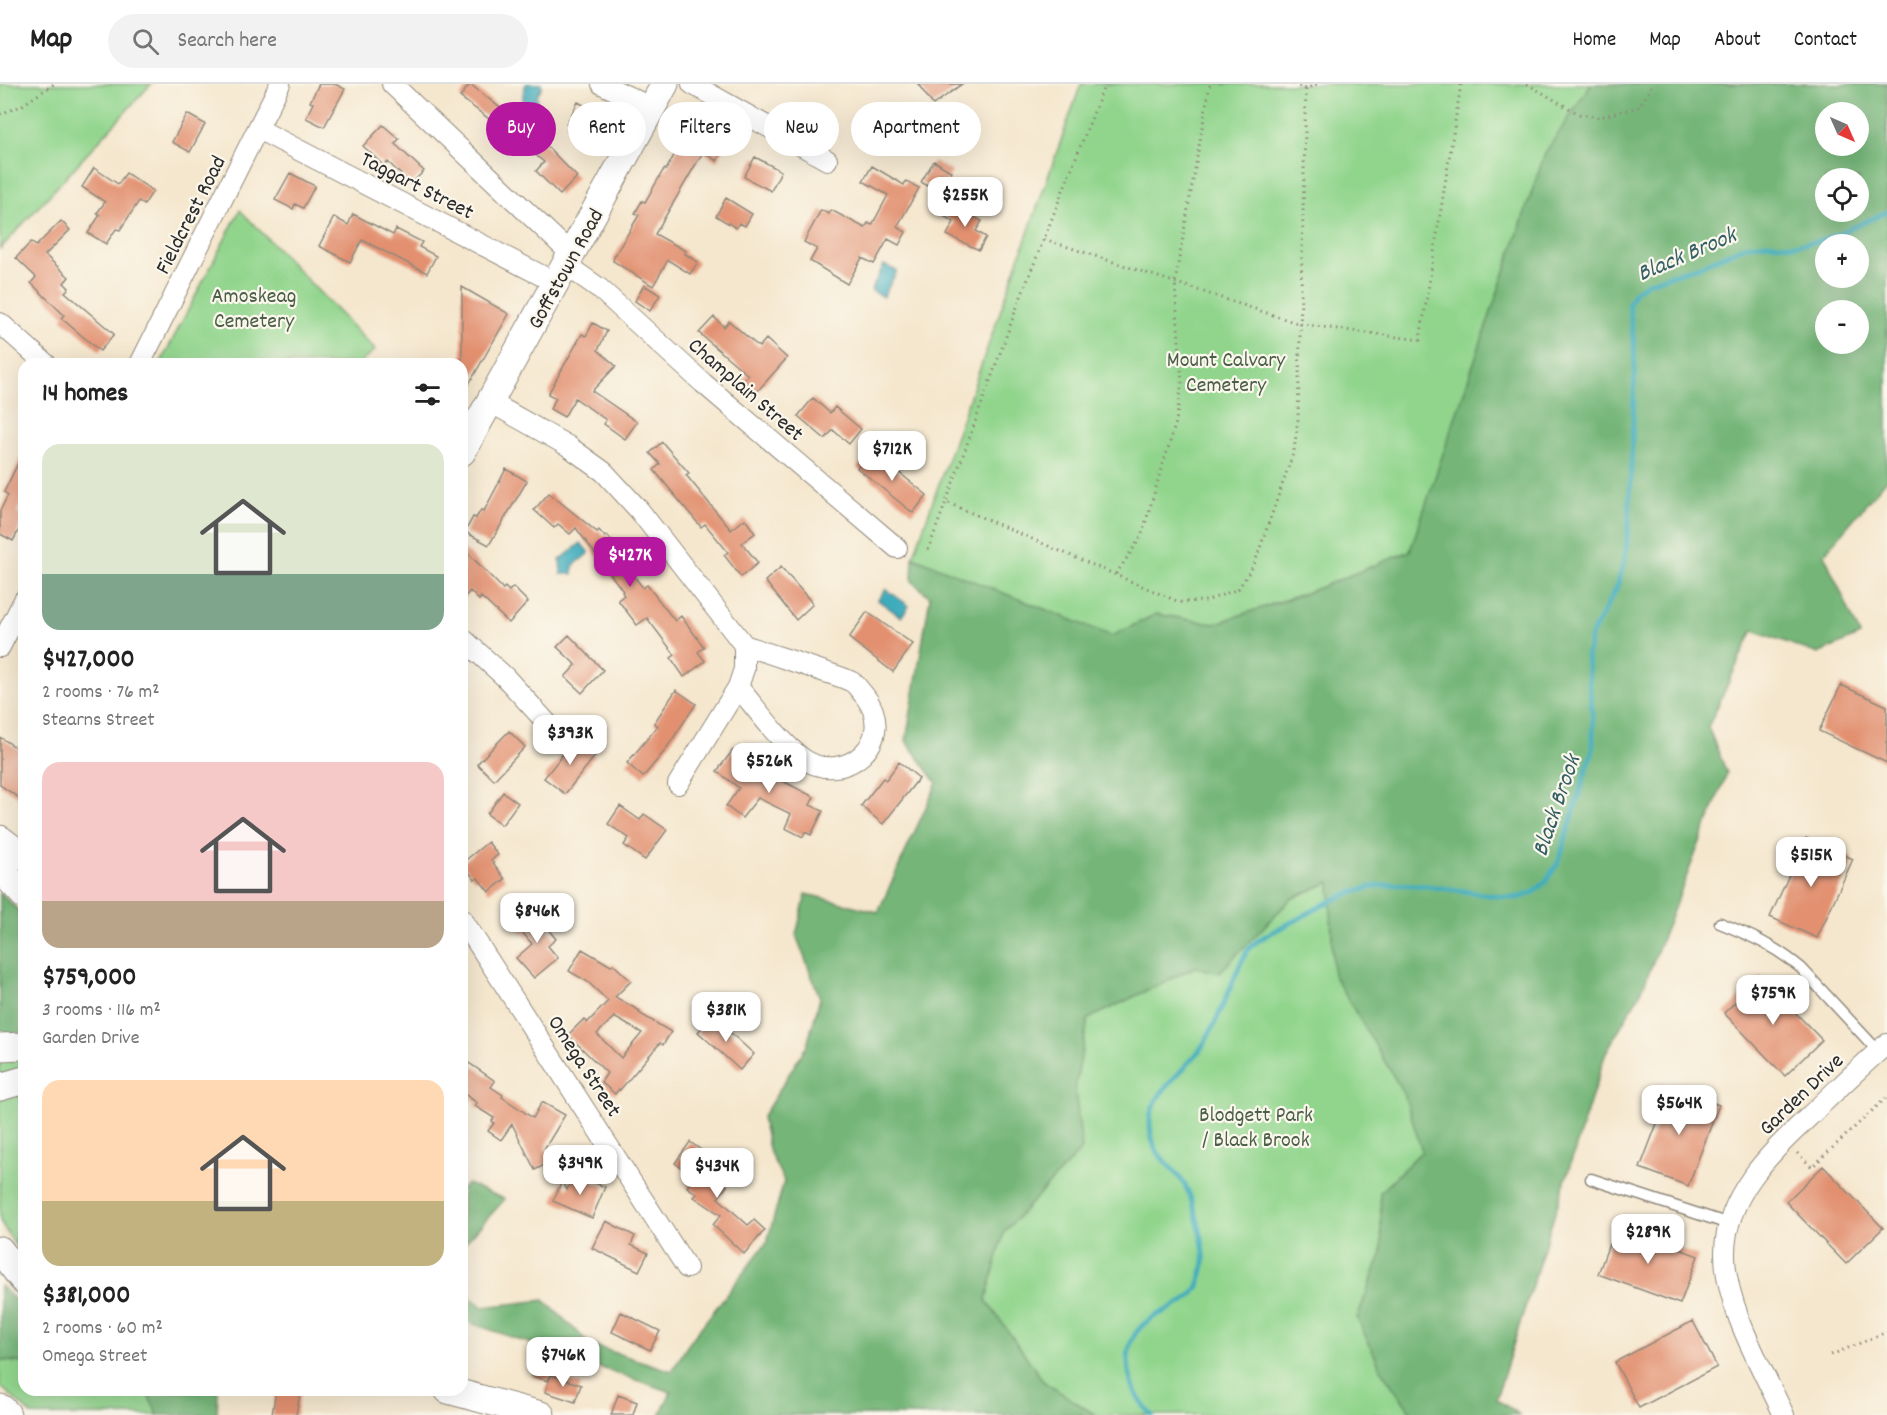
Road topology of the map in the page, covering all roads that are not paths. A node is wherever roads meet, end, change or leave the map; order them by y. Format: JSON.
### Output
{"nodes":[{"id":1,"x":280,"y":84,"type":"edge"},
{"id":2,"x":392,"y":84,"type":"edge"},
{"id":3,"x":602,"y":84,"type":"edge"},
{"id":4,"x":665,"y":84,"type":"edge"},
{"id":5,"x":692,"y":84,"type":"edge"},
{"id":6,"x":652,"y":108,"type":"junction"},
{"id":7,"x":258,"y":129,"type":"junction"},
{"id":8,"x":827,"y":160,"type":"dead end"},
{"id":9,"x":564,"y":267,"type":"junction"},
{"id":10,"x":0,"y":322,"type":"edge"},
{"id":11,"x":39,"y":358,"type":"edge"},
{"id":12,"x":143,"y":358,"type":"edge"},
{"id":13,"x":490,"y":402,"type":"junction"},
{"id":14,"x":468,"y":441,"type":"edge"},
{"id":15,"x":897,"y":548,"type":"dead end"},
{"id":16,"x":18,"y":612,"type":"edge"},
{"id":17,"x":468,"y":643,"type":"edge"},
{"id":18,"x":744,"y":645,"type":"junction"},
{"id":19,"x":0,"y":647,"type":"edge"},
{"id":20,"x":738,"y":687,"type":"junction"},
{"id":21,"x":558,"y":735,"type":"dead end"},
{"id":22,"x":678,"y":784,"type":"dead end"},
{"id":23,"x":0,"y":839,"type":"edge"},
{"id":24,"x":18,"y":852,"type":"edge"},
{"id":25,"x":0,"y":869,"type":"edge"},
{"id":26,"x":18,"y":888,"type":"edge"},
{"id":27,"x":1720,"y":923,"type":"dead end"},
{"id":28,"x":468,"y":928,"type":"edge"},
{"id":29,"x":18,"y":1046,"type":"edge"},
{"id":30,"x":0,"y":1047,"type":"edge"},
{"id":31,"x":1882,"y":1048,"type":"edge"},
{"id":32,"x":18,"y":1082,"type":"edge"},
{"id":33,"x":0,"y":1087,"type":"edge"},
{"id":34,"x":1591,"y":1179,"type":"dead end"},
{"id":35,"x":1729,"y":1224,"type":"junction"},
{"id":36,"x":0,"y":1250,"type":"edge"},
{"id":37,"x":687,"y":1268,"type":"dead end"},
{"id":38,"x":18,"y":1273,"type":"edge"},
{"id":39,"x":468,"y":1395,"type":"edge"},
{"id":40,"x":0,"y":1411,"type":"edge"},
{"id":41,"x":4,"y":1415,"type":"edge"},
{"id":42,"x":541,"y":1415,"type":"edge"},
{"id":43,"x":1784,"y":1415,"type":"edge"}],
"edges":[{"from":1,"to":7,"type":"street","name":"Fieldcrest Road"},
{"from":2,"to":9,"type":"street"},
{"from":3,"to":6,"type":"street"},
{"from":4,"to":6,"type":"main road","name":"Goffstown Road"},
{"from":5,"to":8,"type":"street"},
{"from":6,"to":9,"type":"main road","name":"Goffstown Road"},
{"from":7,"to":9,"type":"street","name":"Taggart Street"},
{"from":7,"to":12,"type":"street","name":"Fieldcrest Road"},
{"from":9,"to":13,"type":"main road","name":"Goffstown Road"},
{"from":9,"to":15,"type":"street","name":"Champlain Street"},
{"from":10,"to":11,"type":"street"},
{"from":13,"to":14,"type":"main road","name":"Goffstown Road"},
{"from":13,"to":18,"type":"street"},
{"from":16,"to":19,"type":"street"},
{"from":17,"to":21,"type":"street"},
{"from":18,"to":20,"type":"street"},
{"from":18,"to":20,"type":"street"},
{"from":20,"to":22,"type":"street"},
{"from":23,"to":24,"type":"main road"},
{"from":25,"to":26,"type":"main road"},
{"from":27,"to":31,"type":"lane"},
{"from":28,"to":37,"type":"street","name":"Omega Street"},
{"from":29,"to":30,"type":"main road"},
{"from":31,"to":35,"type":"street","name":"Garden Drive"},
{"from":32,"to":33,"type":"main road"},
{"from":34,"to":35,"type":"lane"},
{"from":35,"to":43,"type":"street","name":"Garden Drive"},
{"from":36,"to":38,"type":"main road"},
{"from":39,"to":42,"type":"main road"},
{"from":40,"to":41,"type":"highway"}]}
